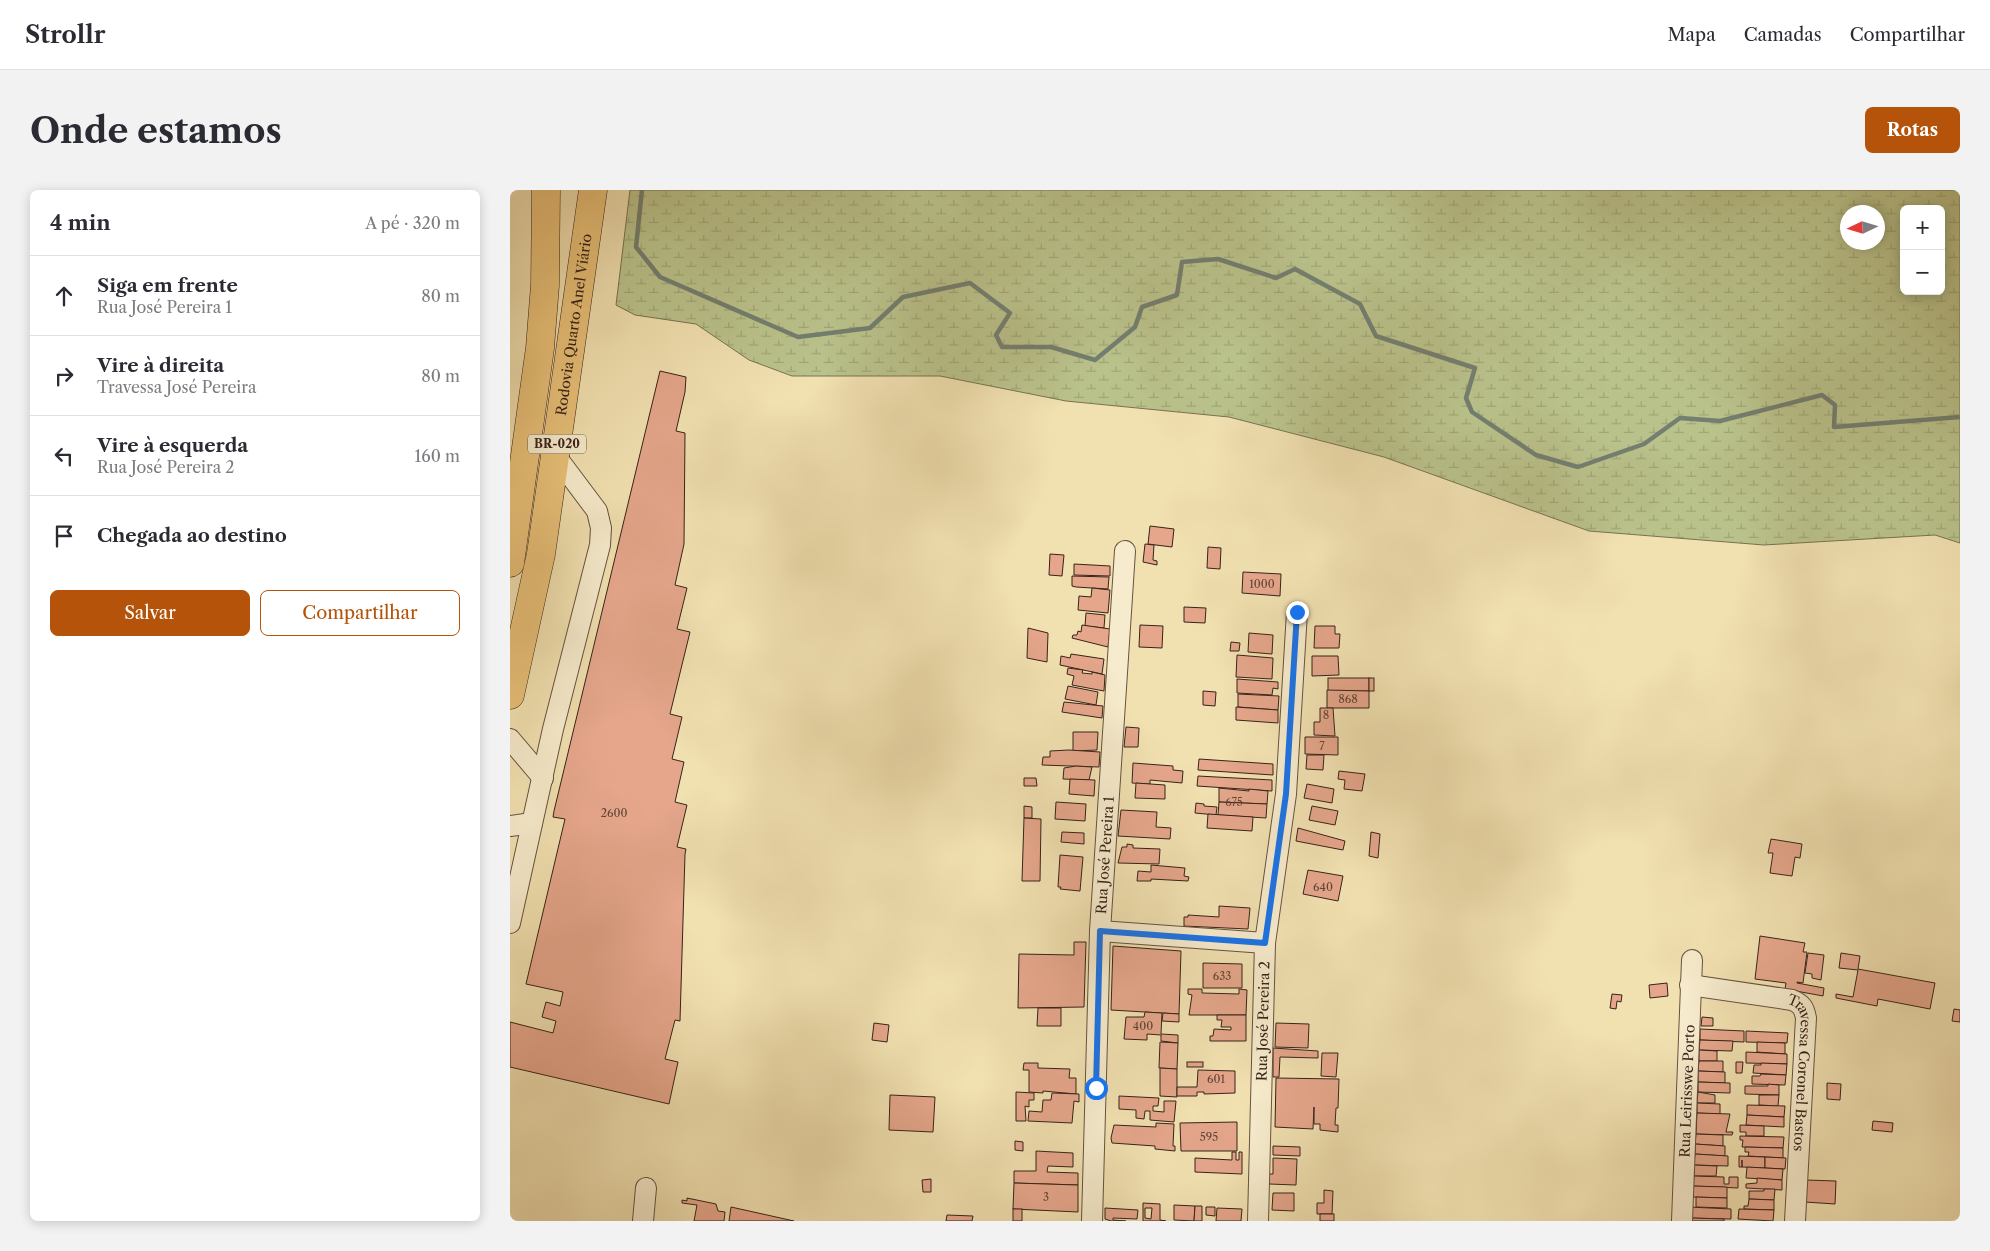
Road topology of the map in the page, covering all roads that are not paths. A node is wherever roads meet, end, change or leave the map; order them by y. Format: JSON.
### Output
{"nodes":[{"id":1,"x":546,"y":190,"type":"edge"},
{"id":2,"x":593,"y":190,"type":"edge"},
{"id":3,"x":555,"y":455,"type":"junction"},
{"id":4,"x":1125,"y":551,"type":"dead end"},
{"id":5,"x":510,"y":563,"type":"edge"},
{"id":6,"x":1297,"y":612,"type":"dead end"},
{"id":7,"x":510,"y":695,"type":"edge"},
{"id":8,"x":510,"y":739,"type":"edge"},
{"id":9,"x":542,"y":778,"type":"junction"},
{"id":10,"x":532,"y":823,"type":"junction"},
{"id":11,"x":510,"y":826,"type":"edge"},
{"id":12,"x":513,"y":900,"type":"edge"},
{"id":13,"x":510,"y":923,"type":"edge"},
{"id":14,"x":1100,"y":931,"type":"junction"},
{"id":15,"x":1265,"y":943,"type":"junction"},
{"id":16,"x":1692,"y":960,"type":"dead end"},
{"id":17,"x":1690,"y":985,"type":"junction"},
{"id":18,"x":646,"y":1188,"type":"dead end"},
{"id":19,"x":643,"y":1221,"type":"edge"},
{"id":20,"x":1092,"y":1221,"type":"edge"},
{"id":21,"x":1258,"y":1221,"type":"edge"},
{"id":22,"x":1682,"y":1221,"type":"edge"},
{"id":23,"x":1795,"y":1221,"type":"edge"}],
"edges":[{"from":1,"to":5,"type":"highway","number":"BR-020"},
{"from":2,"to":3,"type":"highway","name":"Rodovia Quarto Anel Viário","number":"BR-020"},
{"from":3,"to":7,"type":"highway","name":"Rodovia Quarto Anel Viário","number":"BR-020"},
{"from":3,"to":9,"type":"street"},
{"from":4,"to":14,"type":"street","name":"Rua José Pereira 1"},
{"from":6,"to":15,"type":"street","name":"Rua José Pereira 2"},
{"from":8,"to":9,"type":"street"},
{"from":9,"to":10,"type":"street"},
{"from":10,"to":11,"type":"street"},
{"from":10,"to":12,"type":"street"},
{"from":12,"to":13,"type":"street"},
{"from":14,"to":15,"type":"street"},
{"from":14,"to":20,"type":"street","name":"Rua José Pereira 1"},
{"from":15,"to":21,"type":"street","name":"Rua José Pereira 2"},
{"from":16,"to":17,"type":"street","name":"Rua Leirisswe Porto"},
{"from":17,"to":22,"type":"street","name":"Rua Leirisswe Porto"},
{"from":17,"to":23,"type":"street","name":"Travessa Coronel Bastos"},
{"from":18,"to":19,"type":"street"}]}
